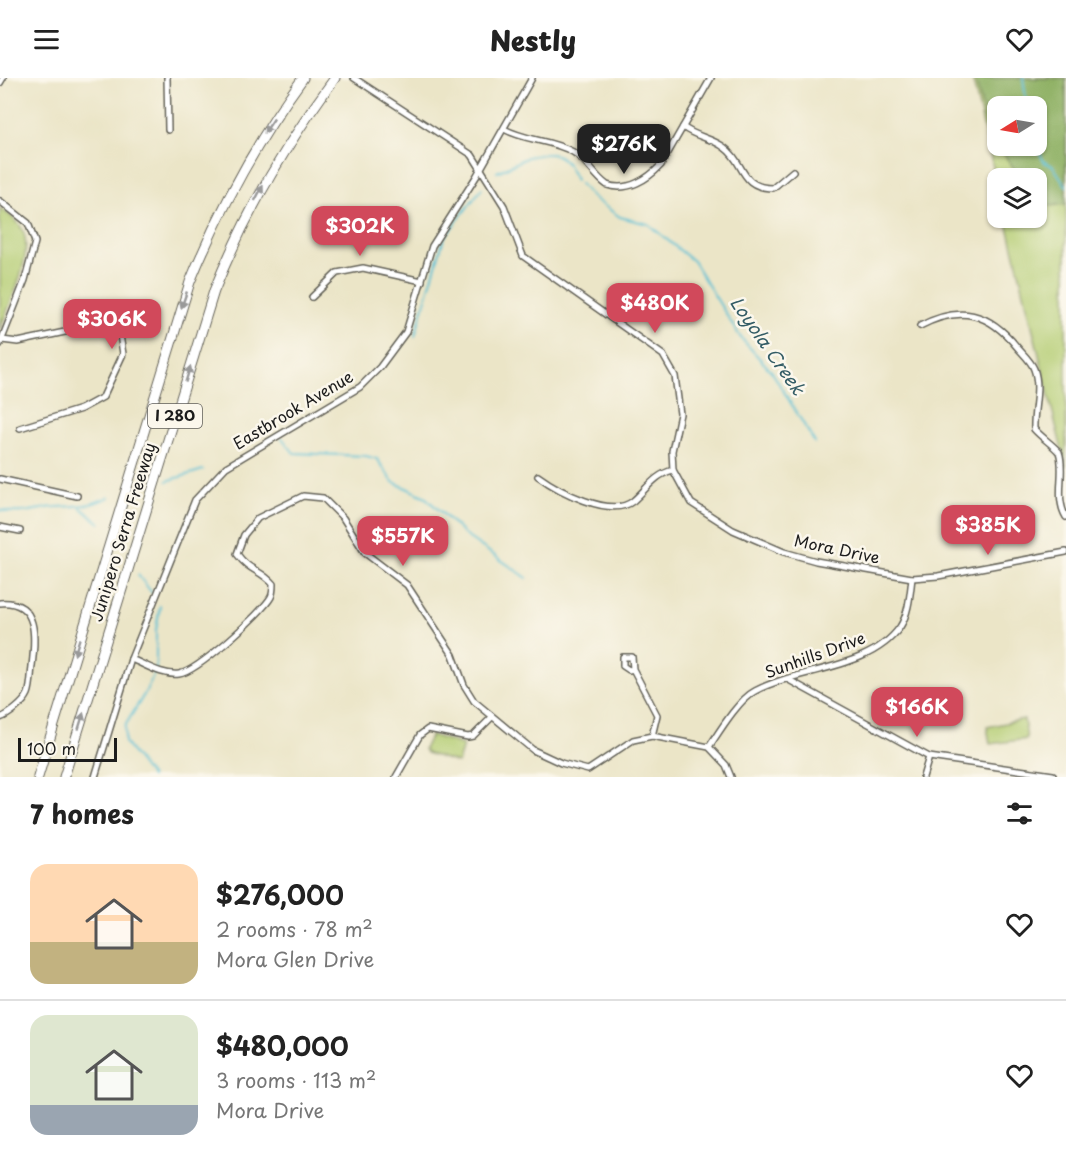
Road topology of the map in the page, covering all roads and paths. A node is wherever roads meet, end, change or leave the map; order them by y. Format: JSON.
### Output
{"nodes":[{"id":1,"x":3,"y":78,"type":"edge"},
{"id":2,"x":167,"y":78,"type":"edge"},
{"id":3,"x":303,"y":78,"type":"edge"},
{"id":4,"x":334,"y":78,"type":"edge"},
{"id":5,"x":355,"y":78,"type":"edge"},
{"id":6,"x":532,"y":78,"type":"edge"},
{"id":7,"x":711,"y":78,"type":"edge"},
{"id":8,"x":0,"y":83,"type":"edge"},
{"id":9,"x":683,"y":127,"type":"junction"},
{"id":10,"x":504,"y":129,"type":"junction"},
{"id":11,"x":168,"y":130,"type":"dead end"},
{"id":12,"x":481,"y":167,"type":"junction"},
{"id":13,"x":793,"y":171,"type":"dead end"},
{"id":14,"x":0,"y":201,"type":"edge"},
{"id":15,"x":422,"y":281,"type":"junction"},
{"id":16,"x":312,"y":297,"type":"dead end"},
{"id":17,"x":920,"y":326,"type":"dead end"},
{"id":18,"x":1,"y":342,"type":"edge"},
{"id":19,"x":20,"y":428,"type":"dead end"},
{"id":20,"x":673,"y":470,"type":"junction"},
{"id":21,"x":537,"y":476,"type":"dead end"},
{"id":22,"x":0,"y":479,"type":"edge"},
{"id":23,"x":77,"y":496,"type":"dead end"},
{"id":24,"x":1066,"y":517,"type":"edge"},
{"id":25,"x":0,"y":527,"type":"edge"},
{"id":26,"x":20,"y":531,"type":"dead end"},
{"id":27,"x":1066,"y":552,"type":"edge"},
{"id":28,"x":912,"y":578,"type":"junction"},
{"id":29,"x":0,"y":603,"type":"edge"},
{"id":30,"x":131,"y":659,"type":"junction"},
{"id":31,"x":633,"y":669,"type":"dead end"},
{"id":32,"x":789,"y":680,"type":"junction"},
{"id":33,"x":0,"y":718,"type":"edge"},
{"id":34,"x":491,"y":718,"type":"junction"},
{"id":35,"x":652,"y":736,"type":"junction"},
{"id":36,"x":709,"y":747,"type":"junction"},
{"id":37,"x":929,"y":758,"type":"junction"},
{"id":38,"x":588,"y":770,"type":"junction"},
{"id":39,"x":1053,"y":775,"type":"dead end"},
{"id":40,"x":38,"y":777,"type":"edge"},
{"id":41,"x":64,"y":777,"type":"edge"},
{"id":42,"x":95,"y":777,"type":"edge"},
{"id":43,"x":396,"y":777,"type":"edge"},
{"id":44,"x":591,"y":777,"type":"edge"},
{"id":45,"x":731,"y":777,"type":"edge"},
{"id":46,"x":923,"y":777,"type":"edge"}],
"edges":[{"from":1,"to":8,"type":"street"},
{"from":2,"to":11,"type":"street"},
{"from":3,"to":40,"type":"highway","name":"Junipero Serra Freeway","number":"I 280","one_way":true},
{"from":41,"to":4,"type":"highway","name":"Junipero Serra Freeway","number":"I 280","one_way":true},
{"from":5,"to":12,"type":"street"},
{"from":6,"to":10,"type":"street","name":"Eastbrook Avenue"},
{"from":7,"to":9,"type":"street"},
{"from":9,"to":10,"type":"street"},
{"from":9,"to":13,"type":"street"},
{"from":10,"to":12,"type":"street","name":"Eastbrook Avenue"},
{"from":12,"to":15,"type":"street","name":"Eastbrook Avenue"},
{"from":12,"to":20,"type":"street"},
{"from":14,"to":18,"type":"street"},
{"from":15,"to":16,"type":"street"},
{"from":15,"to":30,"type":"street","name":"Eastbrook Avenue"},
{"from":17,"to":24,"type":"street"},
{"from":18,"to":19,"type":"street"},
{"from":20,"to":21,"type":"street"},
{"from":20,"to":28,"type":"street","name":"Mora Drive"},
{"from":22,"to":23,"type":"street"},
{"from":25,"to":26,"type":"street"},
{"from":27,"to":28,"type":"street","name":"Mora Drive"},
{"from":28,"to":32,"type":"street","name":"Sunhills Drive"},
{"from":29,"to":33,"type":"street"},
{"from":30,"to":34,"type":"street"},
{"from":30,"to":42,"type":"street","name":"Eastbrook Avenue"},
{"from":31,"to":35,"type":"street"},
{"from":32,"to":36,"type":"street","name":"Sunhills Drive"},
{"from":32,"to":37,"type":"street"},
{"from":34,"to":38,"type":"street"},
{"from":34,"to":43,"type":"street"},
{"from":35,"to":36,"type":"street"},
{"from":35,"to":38,"type":"street"},
{"from":36,"to":45,"type":"street"},
{"from":37,"to":39,"type":"street"},
{"from":37,"to":46,"type":"street"},
{"from":38,"to":44,"type":"street"}]}
